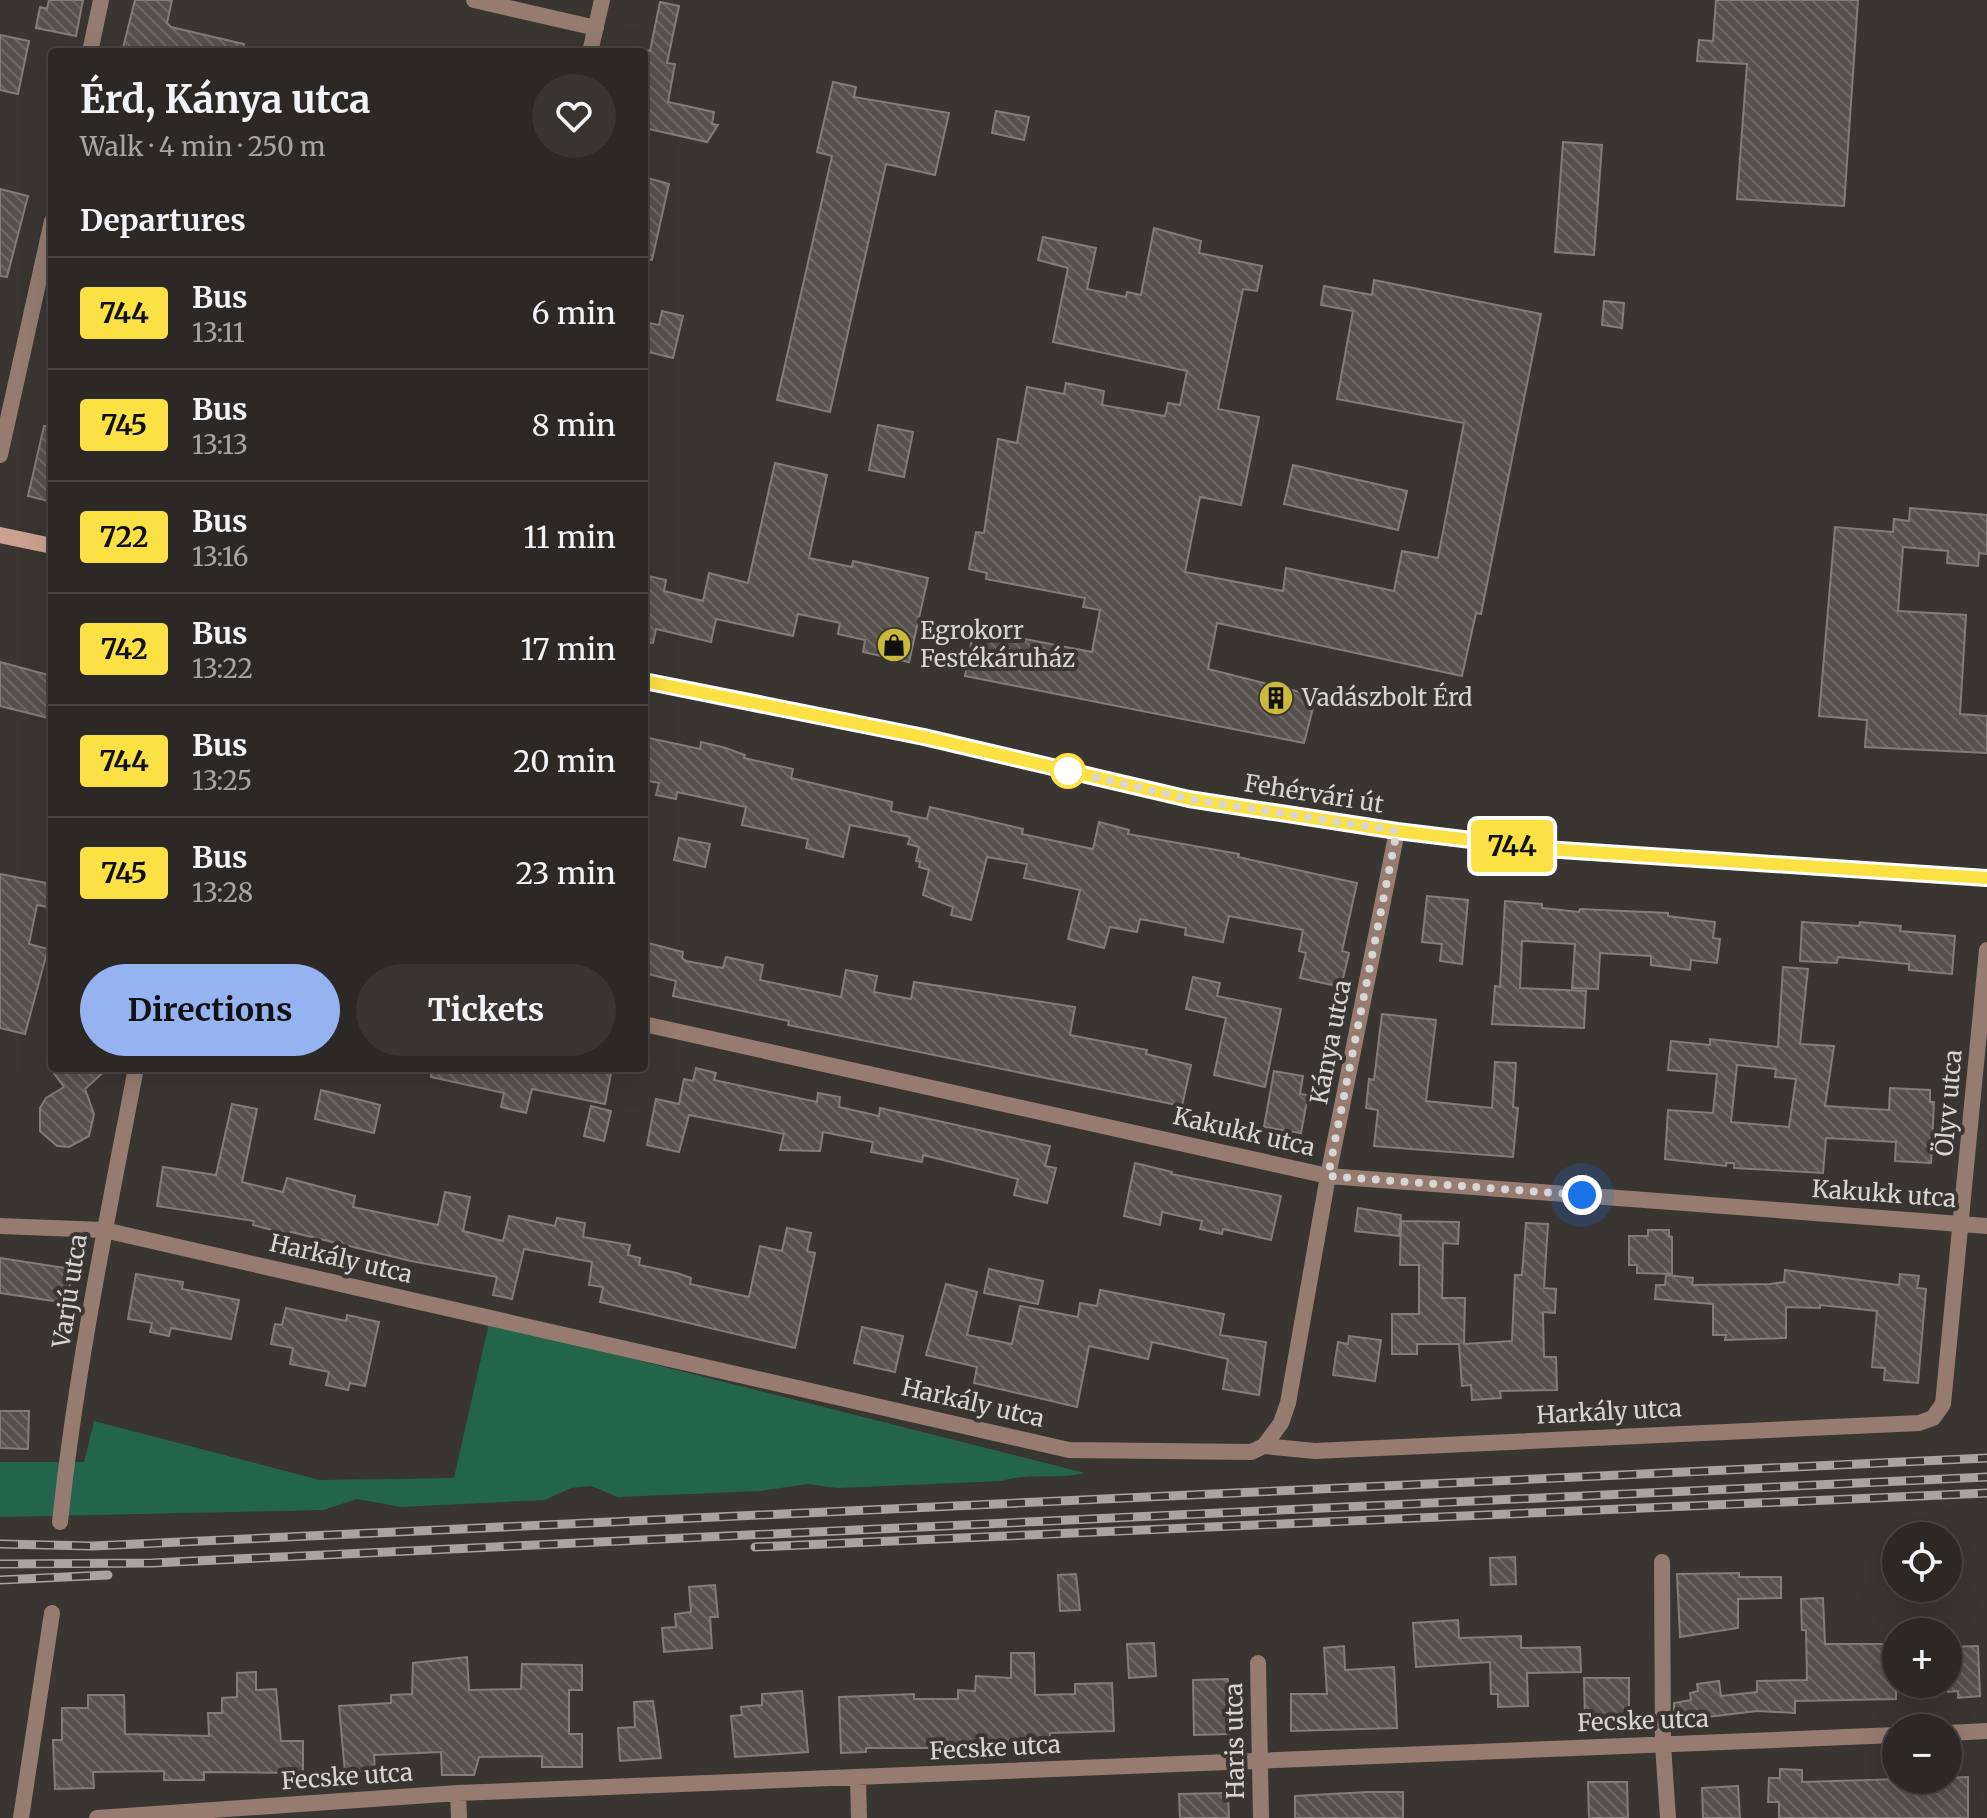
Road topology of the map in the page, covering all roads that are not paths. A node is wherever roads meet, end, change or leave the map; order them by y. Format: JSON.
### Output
{"nodes":[{"id":1,"x":101,"y":0,"type":"edge"},
{"id":2,"x":474,"y":0,"type":"edge"},
{"id":3,"x":602,"y":0,"type":"edge"},
{"id":4,"x":596,"y":28,"type":"junction"},
{"id":5,"x":91,"y":48,"type":"edge"},
{"id":6,"x":591,"y":48,"type":"edge"},
{"id":7,"x":48,"y":239,"type":"edge"},
{"id":8,"x":0,"y":455,"type":"edge"},
{"id":9,"x":0,"y":535,"type":"edge"},
{"id":10,"x":48,"y":545,"type":"edge"},
{"id":11,"x":648,"y":682,"type":"edge"},
{"id":12,"x":1397,"y":831,"type":"junction"},
{"id":13,"x":1987,"y":878,"type":"edge"},
{"id":14,"x":1987,"y":950,"type":"edge"},
{"id":15,"x":648,"y":1025,"type":"edge"},
{"id":16,"x":135,"y":1072,"type":"edge"},
{"id":17,"x":1328,"y":1176,"type":"junction"},
{"id":18,"x":1962,"y":1224,"type":"junction"},
{"id":19,"x":0,"y":1226,"type":"edge"},
{"id":20,"x":1987,"y":1226,"type":"edge"},
{"id":21,"x":104,"y":1230,"type":"junction"},
{"id":22,"x":1943,"y":1404,"type":"joint"},
{"id":23,"x":1264,"y":1446,"type":"junction"},
{"id":24,"x":60,"y":1522,"type":"dead end"},
{"id":25,"x":1662,"y":1562,"type":"dead end"},
{"id":26,"x":52,"y":1613,"type":"dead end"},
{"id":27,"x":1258,"y":1663,"type":"dead end"},
{"id":28,"x":1987,"y":1731,"type":"edge"},
{"id":29,"x":1962,"y":1732,"type":"edge"},
{"id":30,"x":1882,"y":1736,"type":"edge"},
{"id":31,"x":1663,"y":1745,"type":"junction"},
{"id":32,"x":1259,"y":1760,"type":"junction"},
{"id":33,"x":858,"y":1779,"type":"junction"},
{"id":34,"x":458,"y":1793,"type":"junction"},
{"id":35,"x":21,"y":1818,"type":"edge"},
{"id":36,"x":97,"y":1818,"type":"edge"},
{"id":37,"x":459,"y":1818,"type":"edge"},
{"id":38,"x":859,"y":1818,"type":"edge"},
{"id":39,"x":1261,"y":1818,"type":"edge"},
{"id":40,"x":1668,"y":1818,"type":"edge"}],
"edges":[{"from":1,"to":5,"type":"street"},
{"from":2,"to":4,"type":"street"},
{"from":3,"to":4,"type":"street"},
{"from":4,"to":6,"type":"street"},
{"from":7,"to":8,"type":"street"},
{"from":9,"to":10,"type":"main road"},
{"from":11,"to":12,"type":"main road","name":"Fehérvári út"},
{"from":12,"to":13,"type":"main road","name":"Fehérvári út"},
{"from":12,"to":17,"type":"street","name":"Kánya utca"},
{"from":14,"to":18,"type":"street","name":"Ölyv utca"},
{"from":15,"to":17,"type":"street","name":"Kakukk utca"},
{"from":16,"to":21,"type":"street","name":"Varjú utca"},
{"from":17,"to":18,"type":"street","name":"Kakukk utca"},
{"from":17,"to":23,"type":"street","name":"Kánya utca"},
{"from":18,"to":20,"type":"street","name":"Kakukk utca"},
{"from":18,"to":22,"type":"street","name":"Ölyv utca"},
{"from":19,"to":21,"type":"street","name":"Harkály utca"},
{"from":21,"to":23,"type":"street","name":"Harkály utca"},
{"from":21,"to":24,"type":"street","name":"Varjú utca"},
{"from":22,"to":23,"type":"street","name":"Harkály utca"},
{"from":25,"to":31,"type":"street"},
{"from":26,"to":35,"type":"street"},
{"from":27,"to":32,"type":"street","name":"Haris utca"},
{"from":28,"to":29,"type":"street"},
{"from":30,"to":31,"type":"street","name":"Fecske utca"},
{"from":31,"to":32,"type":"street","name":"Fecske utca"},
{"from":31,"to":40,"type":"street"},
{"from":32,"to":33,"type":"street","name":"Fecske utca"},
{"from":32,"to":39,"type":"street","name":"Haris utca"},
{"from":33,"to":34,"type":"street","name":"Fecske utca"},
{"from":33,"to":38,"type":"street"},
{"from":34,"to":36,"type":"street","name":"Fecske utca"},
{"from":34,"to":37,"type":"street"}]}
